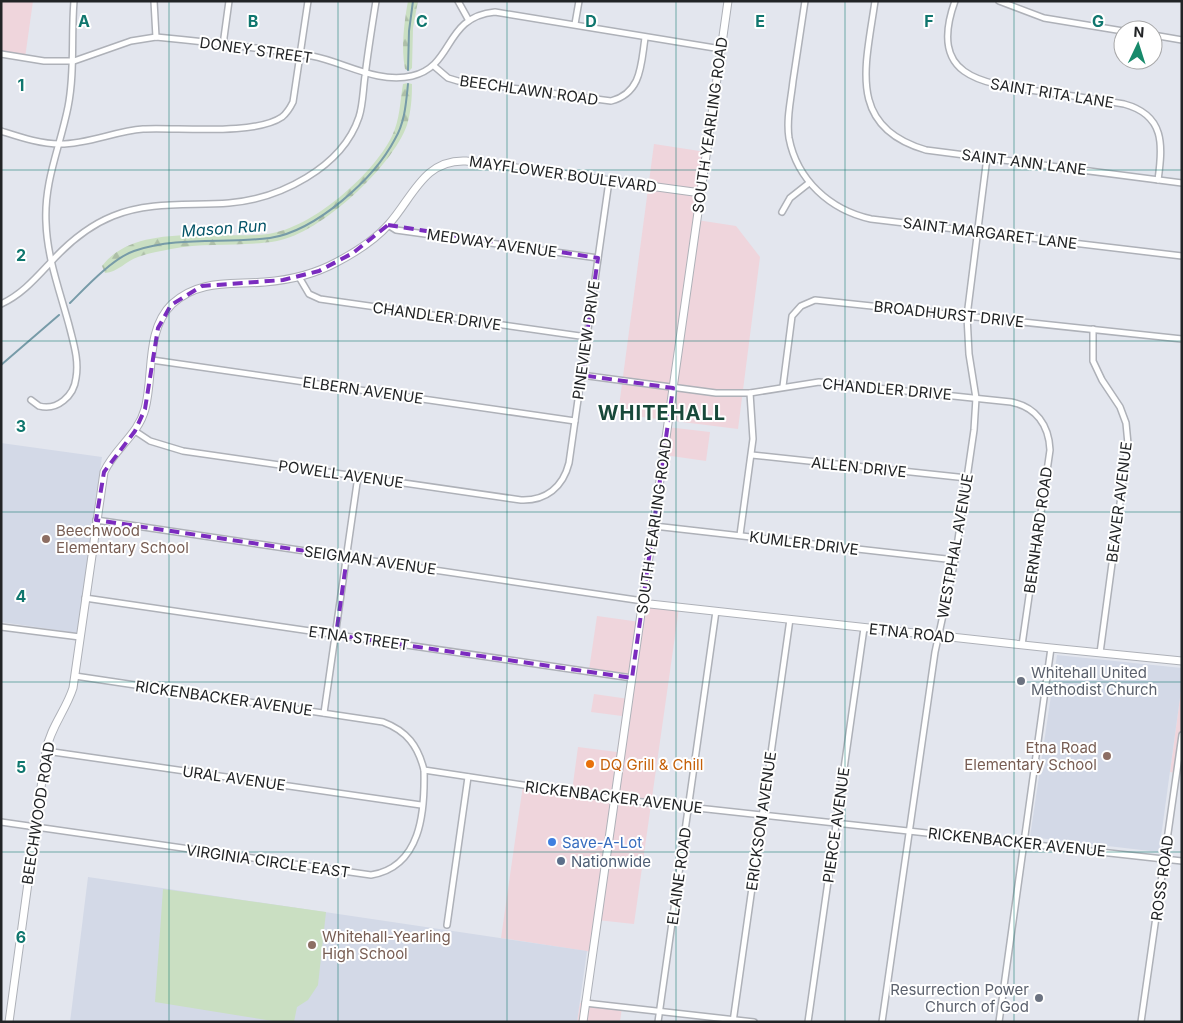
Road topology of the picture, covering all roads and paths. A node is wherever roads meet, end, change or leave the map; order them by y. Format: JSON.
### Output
{"nodes":[{"id":1,"x":74,"y":1,"type":"edge"},
{"id":2,"x":154,"y":1,"type":"edge"},
{"id":3,"x":229,"y":1,"type":"edge"},
{"id":4,"x":308,"y":1,"type":"edge"},
{"id":5,"x":376,"y":1,"type":"edge"},
{"id":6,"x":458,"y":1,"type":"edge"},
{"id":7,"x":579,"y":1,"type":"edge"},
{"id":8,"x":728,"y":1,"type":"edge"},
{"id":9,"x":805,"y":1,"type":"edge"},
{"id":10,"x":875,"y":1,"type":"edge"},
{"id":11,"x":955,"y":1,"type":"edge"},
{"id":12,"x":998,"y":1,"type":"edge"},
{"id":13,"x":468,"y":19,"type":"junction"},
{"id":14,"x":575,"y":24,"type":"junction"},
{"id":15,"x":1113,"y":29,"type":"edge"},
{"id":16,"x":156,"y":37,"type":"junction"},
{"id":17,"x":1163,"y":37,"type":"edge"},
{"id":18,"x":645,"y":38,"type":"junction"},
{"id":19,"x":1182,"y":40,"type":"edge"},
{"id":20,"x":223,"y":45,"type":"junction"},
{"id":21,"x":721,"y":49,"type":"junction"},
{"id":22,"x":1,"y":54,"type":"edge"},
{"id":23,"x":300,"y":55,"type":"junction"},
{"id":24,"x":74,"y":61,"type":"junction"},
{"id":25,"x":434,"y":66,"type":"junction"},
{"id":26,"x":366,"y":73,"type":"junction"},
{"id":27,"x":1,"y":131,"type":"edge"},
{"id":28,"x":58,"y":144,"type":"junction"},
{"id":29,"x":987,"y":158,"type":"junction"},
{"id":30,"x":1158,"y":180,"type":"junction"},
{"id":31,"x":609,"y":181,"type":"junction"},
{"id":32,"x":809,"y":182,"type":"junction"},
{"id":33,"x":1182,"y":183,"type":"edge"},
{"id":34,"x":700,"y":193,"type":"junction"},
{"id":35,"x":782,"y":212,"type":"dead end"},
{"id":36,"x":388,"y":225,"type":"junction"},
{"id":37,"x":977,"y":231,"type":"junction"},
{"id":38,"x":1182,"y":256,"type":"edge"},
{"id":39,"x":598,"y":258,"type":"junction"},
{"id":40,"x":50,"y":262,"type":"junction"},
{"id":41,"x":299,"y":277,"type":"junction"},
{"id":42,"x":1,"y":304,"type":"edge"},
{"id":43,"x":967,"y":316,"type":"junction"},
{"id":44,"x":1093,"y":330,"type":"junction"},
{"id":45,"x":586,"y":337,"type":"junction"},
{"id":46,"x":1182,"y":339,"type":"edge"},
{"id":47,"x":152,"y":360,"type":"junction"},
{"id":48,"x":581,"y":375,"type":"junction"},
{"id":49,"x":783,"y":386,"type":"junction"},
{"id":50,"x":674,"y":388,"type":"junction"},
{"id":51,"x":750,"y":393,"type":"junction"},
{"id":52,"x":976,"y":398,"type":"junction"},
{"id":53,"x":31,"y":400,"type":"dead end"},
{"id":54,"x":1039,"y":417,"type":"joint"},
{"id":55,"x":575,"y":421,"type":"junction"},
{"id":56,"x":135,"y":431,"type":"junction"},
{"id":57,"x":752,"y":455,"type":"junction"},
{"id":58,"x":358,"y":476,"type":"junction"},
{"id":59,"x":967,"y":478,"type":"junction"},
{"id":60,"x":550,"y":493,"type":"joint"},
{"id":61,"x":96,"y":520,"type":"junction"},
{"id":62,"x":654,"y":526,"type":"junction"},
{"id":63,"x":740,"y":535,"type":"junction"},
{"id":64,"x":347,"y":557,"type":"junction"},
{"id":65,"x":955,"y":560,"type":"junction"},
{"id":66,"x":85,"y":598,"type":"junction"},
{"id":67,"x":643,"y":601,"type":"junction"},
{"id":68,"x":716,"y":611,"type":"junction"},
{"id":69,"x":790,"y":619,"type":"junction"},
{"id":70,"x":1,"y":627,"type":"edge"},
{"id":71,"x":864,"y":628,"type":"junction"},
{"id":72,"x":336,"y":635,"type":"junction"},
{"id":73,"x":938,"y":636,"type":"junction"},
{"id":74,"x":80,"y":637,"type":"junction"},
{"id":75,"x":1022,"y":645,"type":"junction"},
{"id":76,"x":1051,"y":648,"type":"junction"},
{"id":77,"x":1100,"y":653,"type":"junction"},
{"id":78,"x":1182,"y":660,"type":"edge"},
{"id":79,"x":75,"y":676,"type":"junction"},
{"id":80,"x":632,"y":678,"type":"junction"},
{"id":81,"x":324,"y":712,"type":"junction"},
{"id":82,"x":1182,"y":735,"type":"edge"},
{"id":83,"x":46,"y":750,"type":"junction"},
{"id":84,"x":424,"y":770,"type":"junction"},
{"id":85,"x":468,"y":777,"type":"junction"},
{"id":86,"x":615,"y":798,"type":"junction"},
{"id":87,"x":421,"y":805,"type":"junction"},
{"id":88,"x":688,"y":806,"type":"junction"},
{"id":89,"x":762,"y":814,"type":"junction"},
{"id":90,"x":1,"y":822,"type":"edge"},
{"id":91,"x":836,"y":823,"type":"junction"},
{"id":92,"x":35,"y":828,"type":"junction"},
{"id":93,"x":909,"y":830,"type":"junction"},
{"id":94,"x":1024,"y":843,"type":"junction"},
{"id":95,"x":1164,"y":858,"type":"junction"},
{"id":96,"x":1182,"y":860,"type":"edge"},
{"id":97,"x":447,"y":925,"type":"dead end"},
{"id":98,"x":585,"y":1003,"type":"junction"},
{"id":99,"x":659,"y":1011,"type":"junction"},
{"id":100,"x":733,"y":1020,"type":"edge"},
{"id":101,"x":9,"y":1022,"type":"edge"},
{"id":102,"x":583,"y":1022,"type":"edge"},
{"id":103,"x":658,"y":1022,"type":"edge"},
{"id":104,"x":754,"y":1022,"type":"edge"},
{"id":105,"x":808,"y":1022,"type":"edge"},
{"id":106,"x":882,"y":1022,"type":"edge"},
{"id":107,"x":999,"y":1022,"type":"edge"},
{"id":108,"x":1141,"y":1022,"type":"edge"}],
"edges":[{"from":1,"to":24,"type":"street"},
{"from":2,"to":16,"type":"street"},
{"from":3,"to":20,"type":"street"},
{"from":4,"to":23,"type":"street"},
{"from":5,"to":26,"type":"street"},
{"from":6,"to":13,"type":"street"},
{"from":7,"to":14,"type":"street"},
{"from":8,"to":21,"type":"street","name":"SOUTH YEARLING ROAD"},
{"from":9,"to":32,"type":"street","name":"SAINT MARGARET LANE"},
{"from":10,"to":29,"type":"street","name":"SAINT ANN LANE"},
{"from":11,"to":30,"type":"street","name":"SAINT RITA LANE"},
{"from":12,"to":15,"type":"street"},
{"from":13,"to":14,"type":"street"},
{"from":13,"to":25,"type":"street","name":"DONEY STREET"},
{"from":14,"to":18,"type":"street"},
{"from":16,"to":20,"type":"street","name":"DONEY STREET"},
{"from":16,"to":24,"type":"street","name":"DONEY STREET"},
{"from":17,"to":19,"type":"street"},
{"from":18,"to":21,"type":"street"},
{"from":18,"to":25,"type":"street","name":"BEECHLAWN ROAD"},
{"from":20,"to":23,"type":"street","name":"DONEY STREET"},
{"from":21,"to":34,"type":"street","name":"SOUTH YEARLING ROAD"},
{"from":22,"to":24,"type":"street","name":"DONEY STREET"},
{"from":23,"to":26,"type":"street","name":"DONEY STREET"},
{"from":23,"to":28,"type":"street"},
{"from":24,"to":28,"type":"street"},
{"from":25,"to":26,"type":"street","name":"DONEY STREET"},
{"from":26,"to":40,"type":"street"},
{"from":27,"to":28,"type":"street"},
{"from":28,"to":40,"type":"street"},
{"from":29,"to":30,"type":"street","name":"SAINT ANN LANE"},
{"from":29,"to":37,"type":"street","name":"WESTPHAL AVENUE"},
{"from":30,"to":33,"type":"street","name":"SAINT ANN LANE"},
{"from":31,"to":34,"type":"street","name":"MAYFLOWER BOULEVARD"},
{"from":31,"to":36,"type":"street","name":"MAYFLOWER BOULEVARD"},
{"from":31,"to":39,"type":"street","name":"PINEVIEW DRIVE"},
{"from":32,"to":35,"type":"street"},
{"from":32,"to":37,"type":"street","name":"SAINT MARGARET LANE"},
{"from":34,"to":50,"type":"street","name":"SOUTH YEARLING ROAD"},
{"from":36,"to":39,"type":"street","name":"MEDWAY AVENUE"},
{"from":36,"to":41,"type":"street","name":"MAYFLOWER BOULEVARD"},
{"from":37,"to":38,"type":"street","name":"SAINT MARGARET LANE"},
{"from":37,"to":43,"type":"street","name":"WESTPHAL AVENUE"},
{"from":39,"to":45,"type":"street","name":"PINEVIEW DRIVE"},
{"from":40,"to":42,"type":"street"},
{"from":40,"to":53,"type":"street"},
{"from":41,"to":45,"type":"street","name":"CHANDLER DRIVE"},
{"from":41,"to":47,"type":"street","name":"MAYFLOWER BOULEVARD"},
{"from":43,"to":44,"type":"street","name":"BROADHURST DRIVE"},
{"from":43,"to":49,"type":"street","name":"BROADHURST DRIVE"},
{"from":43,"to":52,"type":"street","name":"WESTPHAL AVENUE"},
{"from":44,"to":46,"type":"street","name":"BROADHURST DRIVE"},
{"from":44,"to":77,"type":"street","name":"BEAVER AVENUE"},
{"from":45,"to":48,"type":"street","name":"PINEVIEW DRIVE"},
{"from":47,"to":55,"type":"street","name":"ELBERN AVENUE"},
{"from":47,"to":56,"type":"street","name":"MAYFLOWER BOULEVARD"},
{"from":48,"to":50,"type":"street","name":"CHANDLER DRIVE"},
{"from":48,"to":55,"type":"street","name":"PINEVIEW DRIVE"},
{"from":49,"to":51,"type":"street","name":"CHANDLER DRIVE"},
{"from":49,"to":52,"type":"street","name":"CHANDLER DRIVE"},
{"from":50,"to":51,"type":"street","name":"CHANDLER DRIVE"},
{"from":50,"to":62,"type":"street","name":"SOUTH YEARLING ROAD"},
{"from":51,"to":57,"type":"street"},
{"from":52,"to":54,"type":"street","name":"CHANDLER DRIVE"},
{"from":52,"to":59,"type":"street","name":"WESTPHAL AVENUE"},
{"from":54,"to":75,"type":"street","name":"BERNHARD ROAD"},
{"from":55,"to":60,"type":"street","name":"PINEVIEW DRIVE"},
{"from":56,"to":58,"type":"street","name":"POWELL AVENUE"},
{"from":56,"to":61,"type":"street","name":"MAYFLOWER BOULEVARD"},
{"from":57,"to":59,"type":"street","name":"ALLEN DRIVE"},
{"from":57,"to":63,"type":"street"},
{"from":58,"to":60,"type":"street","name":"POWELL AVENUE"},
{"from":58,"to":64,"type":"street"},
{"from":59,"to":65,"type":"street","name":"WESTPHAL AVENUE"},
{"from":61,"to":64,"type":"street","name":"SEIGMAN AVENUE"},
{"from":61,"to":66,"type":"street","name":"BEECHWOOD ROAD"},
{"from":62,"to":63,"type":"street","name":"KUMLER DRIVE"},
{"from":62,"to":67,"type":"street","name":"SOUTH YEARLING ROAD"},
{"from":63,"to":65,"type":"street","name":"KUMLER DRIVE"},
{"from":64,"to":67,"type":"street","name":"SEIGMAN AVENUE"},
{"from":64,"to":72,"type":"street"},
{"from":65,"to":73,"type":"street","name":"WESTPHAL AVENUE"},
{"from":66,"to":72,"type":"street","name":"ETNA STREET"},
{"from":66,"to":74,"type":"street","name":"BEECHWOOD ROAD"},
{"from":67,"to":68,"type":"street","name":"ETNA ROAD"},
{"from":67,"to":80,"type":"street","name":"SOUTH YEARLING ROAD"},
{"from":68,"to":69,"type":"street","name":"ETNA ROAD"},
{"from":68,"to":88,"type":"street","name":"ELAINE ROAD"},
{"from":69,"to":71,"type":"street","name":"ETNA ROAD"},
{"from":69,"to":89,"type":"street","name":"ERICKSON AVENUE"},
{"from":70,"to":74,"type":"street"},
{"from":71,"to":73,"type":"street","name":"ETNA ROAD"},
{"from":71,"to":91,"type":"street","name":"PIERCE AVENUE"},
{"from":72,"to":80,"type":"street","name":"ETNA STREET"},
{"from":72,"to":81,"type":"street"},
{"from":73,"to":75,"type":"street","name":"ETNA ROAD"},
{"from":73,"to":93,"type":"street","name":"WESTPHAL AVENUE"},
{"from":74,"to":79,"type":"street","name":"BEECHWOOD ROAD"},
{"from":75,"to":76,"type":"street","name":"ETNA ROAD"},
{"from":76,"to":77,"type":"street","name":"ETNA ROAD"},
{"from":76,"to":94,"type":"street"},
{"from":77,"to":78,"type":"street","name":"ETNA ROAD"},
{"from":79,"to":81,"type":"street","name":"RICKENBACKER AVENUE"},
{"from":79,"to":83,"type":"street","name":"BEECHWOOD ROAD"},
{"from":80,"to":86,"type":"street","name":"SOUTH YEARLING ROAD"},
{"from":81,"to":84,"type":"street","name":"RICKENBACKER AVENUE"},
{"from":82,"to":95,"type":"street","name":"ROSS ROAD"},
{"from":83,"to":87,"type":"street","name":"URAL AVENUE"},
{"from":83,"to":92,"type":"street","name":"BEECHWOOD ROAD"},
{"from":84,"to":85,"type":"street","name":"RICKENBACKER AVENUE"},
{"from":84,"to":87,"type":"street","name":"VIRGINIA CIRCLE EAST"},
{"from":85,"to":86,"type":"street","name":"RICKENBACKER AVENUE"},
{"from":85,"to":97,"type":"street"},
{"from":86,"to":88,"type":"street","name":"RICKENBACKER AVENUE"},
{"from":86,"to":98,"type":"street","name":"SOUTH YEARLING ROAD"},
{"from":87,"to":92,"type":"street","name":"VIRGINIA CIRCLE EAST"},
{"from":88,"to":89,"type":"street","name":"RICKENBACKER AVENUE"},
{"from":88,"to":99,"type":"street","name":"ELAINE ROAD"},
{"from":89,"to":91,"type":"street","name":"RICKENBACKER AVENUE"},
{"from":89,"to":100,"type":"street","name":"ERICKSON AVENUE"},
{"from":90,"to":92,"type":"street","name":"VIRGINIA CIRCLE EAST"},
{"from":91,"to":93,"type":"street","name":"RICKENBACKER AVENUE"},
{"from":91,"to":105,"type":"street","name":"PIERCE AVENUE"},
{"from":92,"to":101,"type":"street","name":"BEECHWOOD ROAD"},
{"from":93,"to":94,"type":"street","name":"RICKENBACKER AVENUE"},
{"from":93,"to":106,"type":"street","name":"WESTPHAL AVENUE"},
{"from":94,"to":95,"type":"street","name":"RICKENBACKER AVENUE"},
{"from":94,"to":107,"type":"street"},
{"from":95,"to":96,"type":"street","name":"RICKENBACKER AVENUE"},
{"from":95,"to":108,"type":"street","name":"ROSS ROAD"},
{"from":98,"to":99,"type":"street"},
{"from":98,"to":102,"type":"street","name":"SOUTH YEARLING ROAD"},
{"from":99,"to":100,"type":"street"},
{"from":99,"to":103,"type":"street","name":"ELAINE ROAD"},
{"from":100,"to":104,"type":"street"}]}
